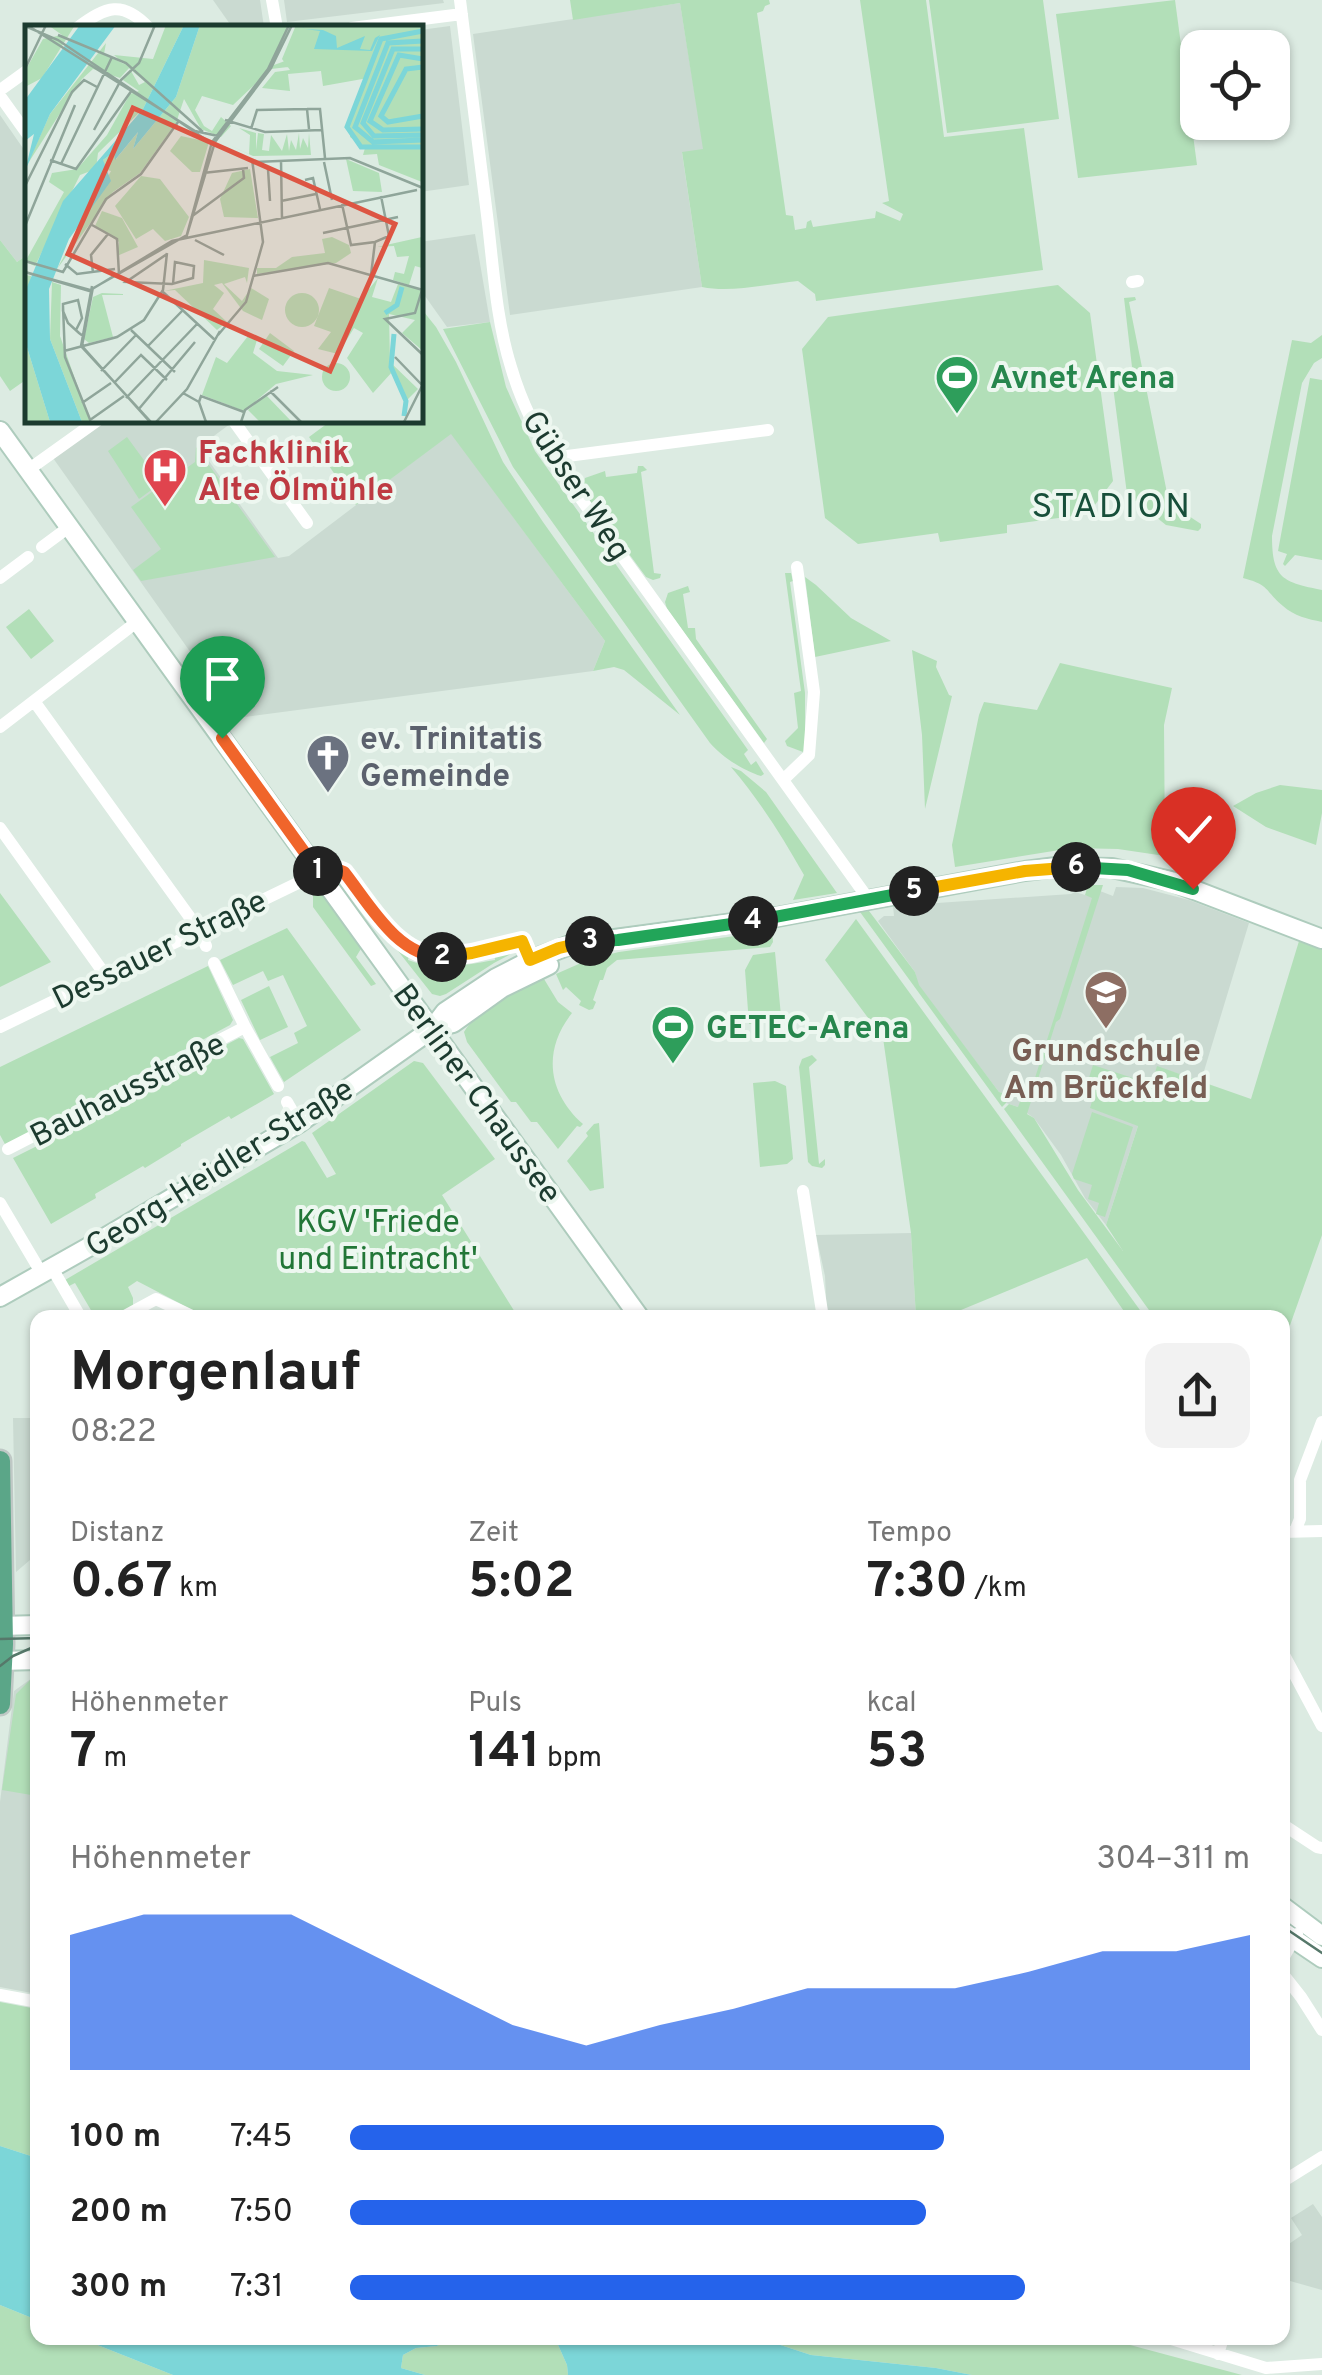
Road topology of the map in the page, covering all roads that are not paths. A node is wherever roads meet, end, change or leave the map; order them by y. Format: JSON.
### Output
{"nodes":[{"id":1,"x":272,"y":0,"type":"edge"},
{"id":2,"x":461,"y":7,"type":"edge"},
{"id":3,"x":81,"y":25,"type":"edge"},
{"id":4,"x":145,"y":25,"type":"edge"},
{"id":5,"x":276,"y":25,"type":"edge"},
{"id":6,"x":368,"y":25,"type":"edge"},
{"id":7,"x":25,"y":72,"type":"edge"},
{"id":8,"x":0,"y":93,"type":"edge"},
{"id":9,"x":25,"y":130,"type":"edge"},
{"id":10,"x":95,"y":422,"type":"edge"},
{"id":11,"x":234,"y":422,"type":"edge"},
{"id":12,"x":768,"y":430,"type":"dead end"},
{"id":13,"x":0,"y":431,"type":"edge"},
{"id":14,"x":552,"y":458,"type":"junction"},
{"id":15,"x":28,"y":470,"type":"junction"},
{"id":16,"x":307,"y":523,"type":"dead end"},
{"id":17,"x":69,"y":526,"type":"junction"},
{"id":18,"x":42,"y":547,"type":"dead end"},
{"id":19,"x":28,"y":557,"type":"dead end"},
{"id":20,"x":797,"y":568,"type":"dead end"},
{"id":21,"x":0,"y":578,"type":"edge"},
{"id":22,"x":138,"y":621,"type":"junction"},
{"id":23,"x":34,"y":701,"type":"junction"},
{"id":24,"x":0,"y":727,"type":"edge"},
{"id":25,"x":782,"y":780,"type":"junction"},
{"id":26,"x":0,"y":828,"type":"edge"},
{"id":27,"x":1128,"y":870,"type":"junction"},
{"id":28,"x":318,"y":872,"type":"junction"},
{"id":29,"x":869,"y":900,"type":"junction"},
{"id":30,"x":1322,"y":927,"type":"edge"},
{"id":31,"x":199,"y":930,"type":"junction"},
{"id":32,"x":1322,"y":939,"type":"edge"},
{"id":33,"x":206,"y":946,"type":"dead end"},
{"id":34,"x":214,"y":963,"type":"dead end"},
{"id":35,"x":533,"y":965,"type":"junction"},
{"id":36,"x":106,"y":976,"type":"junction"},
{"id":37,"x":0,"y":1027,"type":"edge"},
{"id":38,"x":245,"y":1028,"type":"junction"},
{"id":39,"x":432,"y":1028,"type":"junction"},
{"id":40,"x":278,"y":1086,"type":"dead end"},
{"id":41,"x":287,"y":1102,"type":"dead end"},
{"id":42,"x":299,"y":1123,"type":"junction"},
{"id":43,"x":8,"y":1149,"type":"dead end"},
{"id":44,"x":803,"y":1191,"type":"dead end"},
{"id":45,"x":0,"y":1203,"type":"edge"},
{"id":46,"x":47,"y":1271,"type":"junction"},
{"id":47,"x":0,"y":1296,"type":"edge"},
{"id":48,"x":74,"y":1310,"type":"edge"},
{"id":49,"x":135,"y":1310,"type":"edge"},
{"id":50,"x":180,"y":1310,"type":"edge"},
{"id":51,"x":634,"y":1310,"type":"edge"},
{"id":52,"x":821,"y":1310,"type":"edge"},
{"id":53,"x":1322,"y":1422,"type":"edge"},
{"id":54,"x":0,"y":1461,"type":"edge"},
{"id":55,"x":1290,"y":1529,"type":"edge"},
{"id":56,"x":1290,"y":1531,"type":"edge"},
{"id":57,"x":1322,"y":1531,"type":"edge"},
{"id":58,"x":1,"y":1626,"type":"edge"},
{"id":59,"x":30,"y":1626,"type":"edge"},
{"id":60,"x":30,"y":1660,"type":"edge"},
{"id":61,"x":1,"y":1661,"type":"edge"},
{"id":62,"x":1290,"y":1666,"type":"edge"},
{"id":63,"x":0,"y":1704,"type":"edge"},
{"id":64,"x":1322,"y":1726,"type":"edge"},
{"id":65,"x":1290,"y":1829,"type":"edge"},
{"id":66,"x":1322,"y":1848,"type":"edge"},
{"id":67,"x":1294,"y":1931,"type":"edge"},
{"id":68,"x":1322,"y":1936,"type":"edge"},
{"id":69,"x":1322,"y":1958,"type":"edge"},
{"id":70,"x":1290,"y":1983,"type":"edge"},
{"id":71,"x":0,"y":1995,"type":"edge"},
{"id":72,"x":30,"y":2001,"type":"edge"},
{"id":73,"x":1322,"y":2030,"type":"edge"},
{"id":74,"x":1322,"y":2157,"type":"edge"},
{"id":75,"x":1290,"y":2177,"type":"edge"},
{"id":76,"x":1190,"y":2345,"type":"edge"},
{"id":77,"x":1221,"y":2345,"type":"edge"},
{"id":78,"x":1218,"y":2354,"type":"junction"},
{"id":79,"x":1322,"y":2364,"type":"edge"}],
"edges":[{"from":1,"to":5,"type":"street"},
{"from":2,"to":6,"type":"street"},
{"from":2,"to":14,"type":"street","name":"Gübser Weg"},
{"from":3,"to":4,"type":"street"},
{"from":7,"to":8,"type":"street"},
{"from":8,"to":9,"type":"street"},
{"from":10,"to":15,"type":"street"},
{"from":11,"to":16,"type":"street"},
{"from":12,"to":14,"type":"street"},
{"from":13,"to":15,"type":"street","name":"Berliner Chaussee"},
{"from":14,"to":25,"type":"street","name":"Gübser Weg"},
{"from":15,"to":17,"type":"street","name":"Berliner Chaussee"},
{"from":17,"to":18,"type":"street"},
{"from":17,"to":22,"type":"street","name":"Berliner Chaussee"},
{"from":19,"to":21,"type":"street"},
{"from":20,"to":25,"type":"street"},
{"from":22,"to":23,"type":"street"},
{"from":22,"to":28,"type":"street","name":"Berliner Chaussee"},
{"from":23,"to":24,"type":"street"},
{"from":23,"to":31,"type":"street"},
{"from":25,"to":29,"type":"street","name":"Gübser Weg"},
{"from":26,"to":36,"type":"street"},
{"from":27,"to":29,"type":"street","name":"Georg-Heidler-Straße"},
{"from":27,"to":30,"type":"street"},
{"from":27,"to":32,"type":"street"},
{"from":28,"to":31,"type":"street","name":"Dessauer Straße"},
{"from":28,"to":35,"type":"street"},
{"from":28,"to":39,"type":"street","name":"Berliner Chaussee"},
{"from":29,"to":35,"type":"street","name":"Georg-Heidler-Straße"},
{"from":31,"to":33,"type":"street"},
{"from":31,"to":36,"type":"street","name":"Dessauer Straße"},
{"from":34,"to":38,"type":"street"},
{"from":35,"to":39,"type":"street","name":"Georg-Heidler-Straße"},
{"from":36,"to":37,"type":"street","name":"Dessauer Straße"},
{"from":38,"to":40,"type":"street"},
{"from":38,"to":43,"type":"street","name":"Bauhausstraße"},
{"from":39,"to":42,"type":"street","name":"Georg-Heidler-Straße"},
{"from":39,"to":51,"type":"street","name":"Berliner Chaussee"},
{"from":41,"to":42,"type":"street"},
{"from":42,"to":46,"type":"street","name":"Georg-Heidler-Straße"},
{"from":44,"to":52,"type":"street"},
{"from":45,"to":46,"type":"street"},
{"from":46,"to":47,"type":"street","name":"Georg-Heidler-Straße"},
{"from":46,"to":48,"type":"street"},
{"from":49,"to":50,"type":"street"},
{"from":53,"to":55,"type":"street"},
{"from":54,"to":58,"type":"main road"},
{"from":56,"to":57,"type":"street"},
{"from":58,"to":59,"type":"street"},
{"from":58,"to":61,"type":"main road"},
{"from":60,"to":61,"type":"street"},
{"from":61,"to":63,"type":"main road"},
{"from":62,"to":64,"type":"street"},
{"from":65,"to":66,"type":"street"},
{"from":67,"to":68,"type":"street"},
{"from":67,"to":69,"type":"street"},
{"from":70,"to":73,"type":"street"},
{"from":71,"to":72,"type":"street"},
{"from":74,"to":75,"type":"street"},
{"from":76,"to":78,"type":"street"},
{"from":77,"to":78,"type":"street"},
{"from":78,"to":79,"type":"street"}]}
